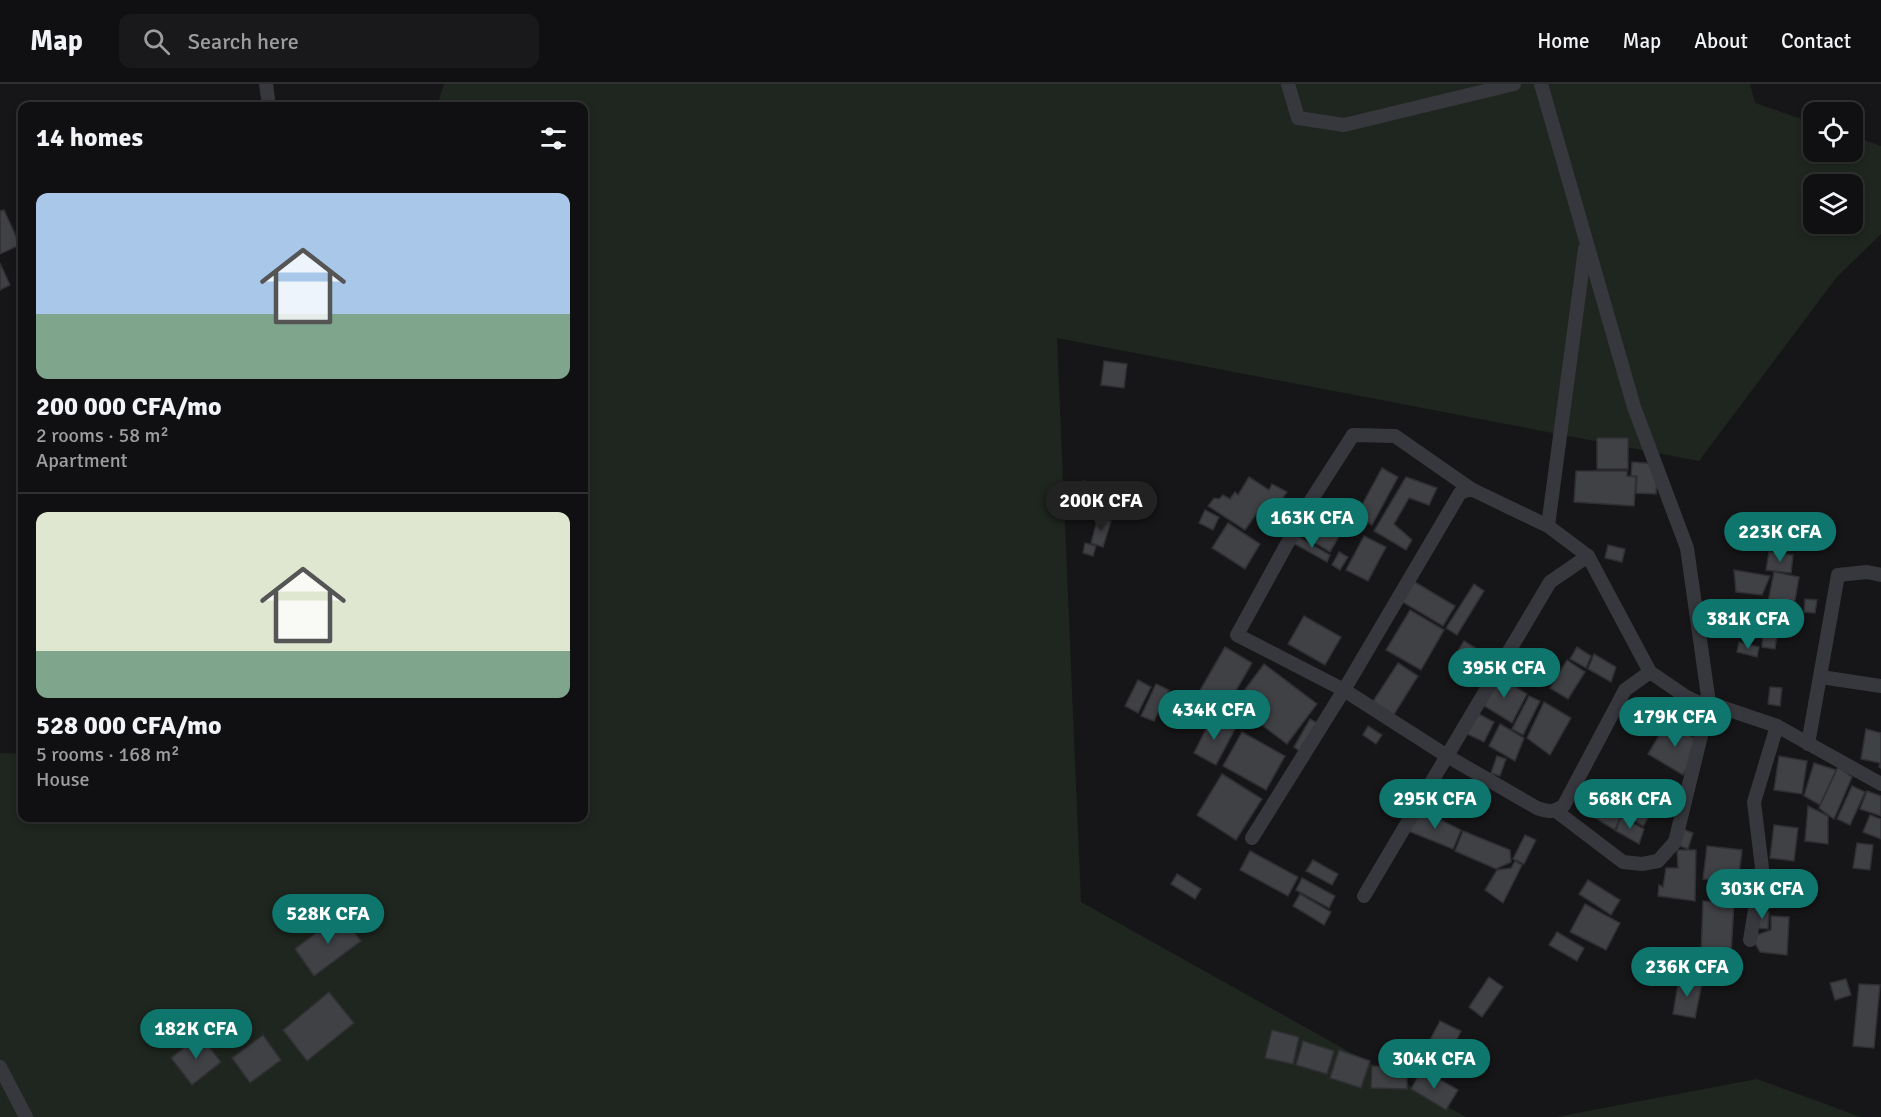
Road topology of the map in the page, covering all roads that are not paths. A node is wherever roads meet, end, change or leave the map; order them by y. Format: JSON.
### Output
{"nodes":[{"id":1,"x":266,"y":84,"type":"edge"},
{"id":2,"x":1287,"y":84,"type":"edge"},
{"id":3,"x":1514,"y":84,"type":"edge"},
{"id":4,"x":1541,"y":84,"type":"edge"},
{"id":5,"x":268,"y":102,"type":"edge"},
{"id":6,"x":1586,"y":241,"type":"junction"},
{"id":7,"x":1470,"y":489,"type":"junction"},
{"id":8,"x":1548,"y":526,"type":"junction"},
{"id":9,"x":1588,"y":556,"type":"junction"},
{"id":10,"x":1881,"y":575,"type":"edge"},
{"id":11,"x":1650,"y":672,"type":"junction"},
{"id":12,"x":1821,"y":677,"type":"junction"},
{"id":13,"x":1881,"y":686,"type":"edge"},
{"id":14,"x":1344,"y":690,"type":"junction"},
{"id":15,"x":1709,"y":703,"type":"junction"},
{"id":16,"x":1777,"y":726,"type":"junction"},
{"id":17,"x":1808,"y":744,"type":"junction"},
{"id":18,"x":1447,"y":756,"type":"junction"},
{"id":19,"x":1881,"y":784,"type":"edge"},
{"id":20,"x":1556,"y":811,"type":"junction"},
{"id":21,"x":1252,"y":838,"type":"dead end"},
{"id":22,"x":1364,"y":896,"type":"dead end"},
{"id":23,"x":1750,"y":940,"type":"dead end"},
{"id":24,"x":0,"y":1067,"type":"edge"},
{"id":25,"x":26,"y":1117,"type":"edge"}],
"edges":[{"from":1,"to":5,"type":"street"},
{"from":2,"to":3,"type":"street"},
{"from":4,"to":6,"type":"street"},
{"from":6,"to":8,"type":"street"},
{"from":6,"to":15,"type":"street"},
{"from":7,"to":8,"type":"street"},
{"from":7,"to":14,"type":"street"},
{"from":7,"to":14,"type":"street"},
{"from":8,"to":9,"type":"street"},
{"from":9,"to":11,"type":"street"},
{"from":9,"to":18,"type":"street"},
{"from":10,"to":12,"type":"street"},
{"from":11,"to":15,"type":"street"},
{"from":11,"to":20,"type":"street"},
{"from":12,"to":13,"type":"street"},
{"from":12,"to":17,"type":"street"},
{"from":14,"to":18,"type":"street"},
{"from":14,"to":21,"type":"street"},
{"from":15,"to":16,"type":"street"},
{"from":15,"to":20,"type":"street"},
{"from":16,"to":17,"type":"street"},
{"from":16,"to":23,"type":"street"},
{"from":17,"to":19,"type":"street"},
{"from":18,"to":20,"type":"street"},
{"from":18,"to":22,"type":"street"},
{"from":24,"to":25,"type":"street"}]}
